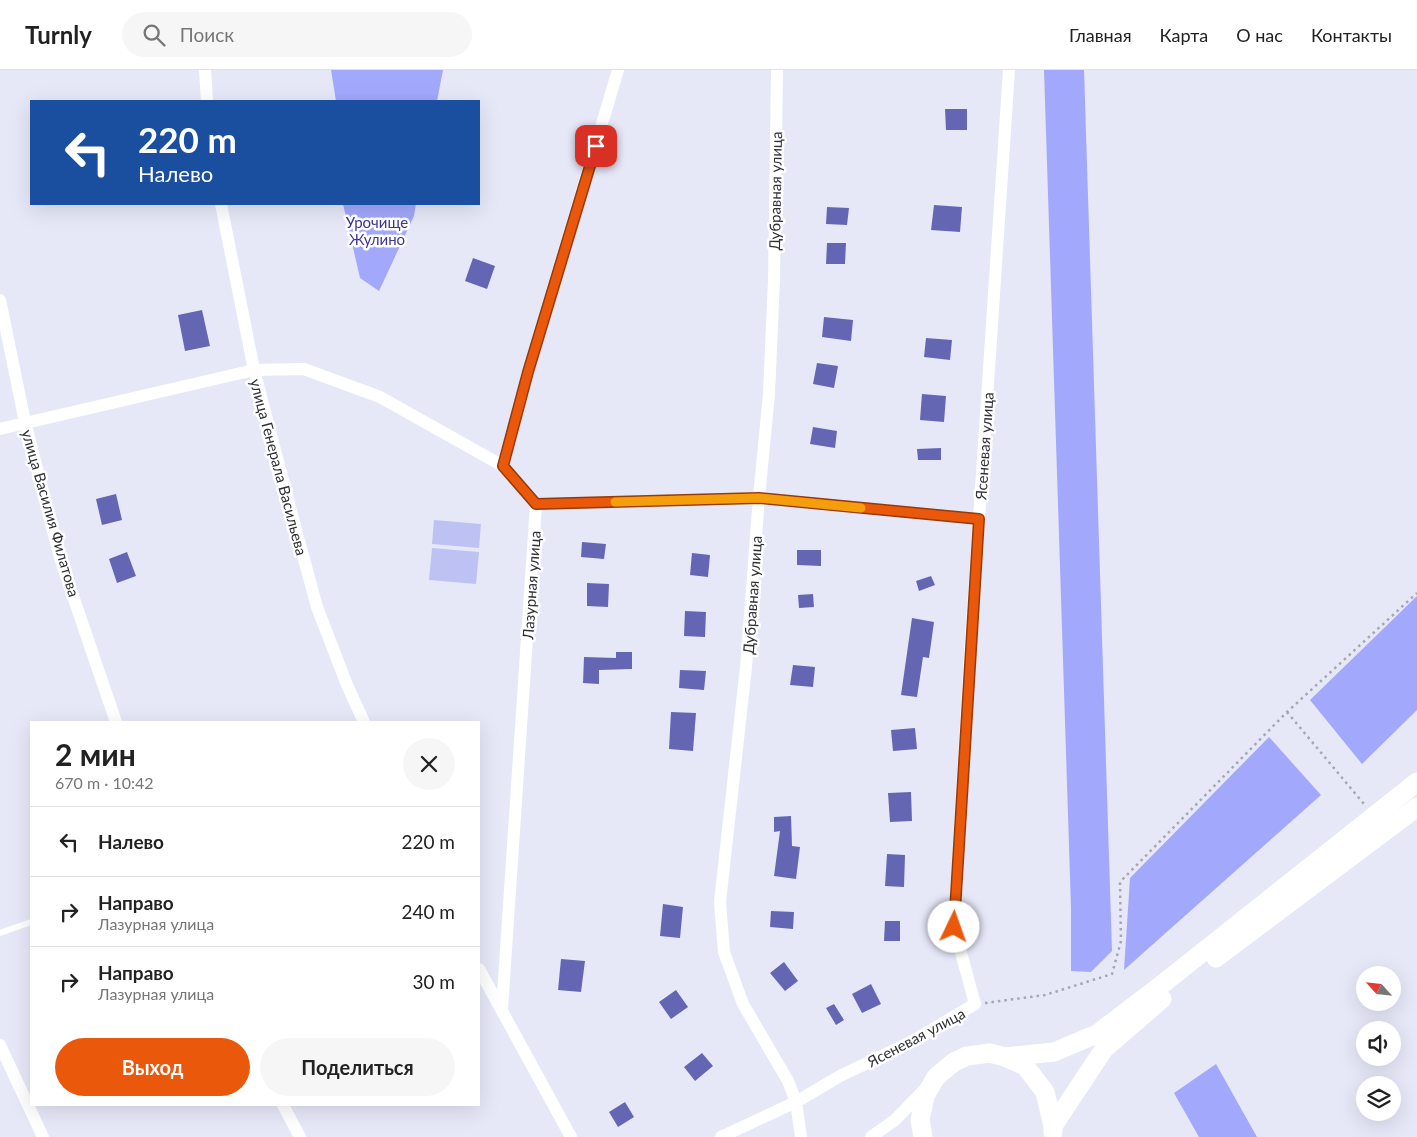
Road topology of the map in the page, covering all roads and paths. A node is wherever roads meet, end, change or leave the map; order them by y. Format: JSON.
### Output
{"nodes":[{"id":1,"x":205,"y":70,"type":"edge"},
{"id":2,"x":618,"y":70,"type":"edge"},
{"id":3,"x":777,"y":70,"type":"edge"},
{"id":4,"x":1008,"y":70,"type":"edge"},
{"id":5,"x":207,"y":100,"type":"edge"},
{"id":6,"x":221,"y":205,"type":"edge"},
{"id":7,"x":0,"y":300,"type":"edge"},
{"id":8,"x":254,"y":370,"type":"junction"},
{"id":9,"x":25,"y":422,"type":"junction"},
{"id":10,"x":0,"y":429,"type":"edge"},
{"id":11,"x":503,"y":466,"type":"junction"},
{"id":12,"x":759,"y":498,"type":"junction"},
{"id":13,"x":536,"y":504,"type":"junction"},
{"id":14,"x":979,"y":519,"type":"junction"},
{"id":15,"x":1417,"y":593,"type":"edge"},
{"id":16,"x":1287,"y":712,"type":"junction"},
{"id":17,"x":116,"y":721,"type":"edge"},
{"id":18,"x":364,"y":721,"type":"edge"},
{"id":19,"x":1417,"y":782,"type":"edge"},
{"id":20,"x":1417,"y":807,"type":"edge"},
{"id":21,"x":1368,"y":809,"type":"dead end"},
{"id":22,"x":30,"y":922,"type":"edge"},
{"id":23,"x":0,"y":933,"type":"edge"},
{"id":24,"x":480,"y":971,"type":"edge"},
{"id":25,"x":975,"y":1004,"type":"junction"},
{"id":26,"x":502,"y":1009,"type":"junction"},
{"id":27,"x":0,"y":1045,"type":"edge"},
{"id":28,"x":1006,"y":1057,"type":"junction"},
{"id":29,"x":936,"y":1077,"type":"junction"},
{"id":30,"x":796,"y":1102,"type":"junction"},
{"id":31,"x":284,"y":1106,"type":"edge"},
{"id":32,"x":1053,"y":1134,"type":"edge"},
{"id":33,"x":43,"y":1137,"type":"edge"},
{"id":34,"x":300,"y":1137,"type":"edge"},
{"id":35,"x":572,"y":1137,"type":"edge"},
{"id":36,"x":721,"y":1137,"type":"edge"},
{"id":37,"x":801,"y":1137,"type":"edge"},
{"id":38,"x":871,"y":1137,"type":"edge"},
{"id":39,"x":923,"y":1137,"type":"edge"}],
"edges":[{"from":1,"to":5,"type":"street"},
{"from":2,"to":11,"type":"street"},
{"from":3,"to":12,"type":"street","name":"Дубравная улица"},
{"from":4,"to":14,"type":"street","name":"Ясеневая улица"},
{"from":6,"to":8,"type":"street","name":"улица Генерала Васильева"},
{"from":7,"to":9,"type":"street","name":"улица Василия Филатова"},
{"from":8,"to":9,"type":"street"},
{"from":8,"to":11,"type":"street"},
{"from":8,"to":18,"type":"street","name":"улица Генерала Васильева"},
{"from":9,"to":10,"type":"street"},
{"from":9,"to":17,"type":"street","name":"улица Василия Филатова"},
{"from":11,"to":13,"type":"street"},
{"from":12,"to":13,"type":"lane"},
{"from":12,"to":14,"type":"lane"},
{"from":12,"to":30,"type":"street","name":"Дубравная улица"},
{"from":13,"to":26,"type":"street","name":"Лазурная улица"},
{"from":14,"to":25,"type":"street","name":"Ясеневая улица"},
{"from":15,"to":16,"type":"path"},
{"from":16,"to":21,"type":"path"},
{"from":16,"to":25,"type":"path"},
{"from":19,"to":28,"type":"main road"},
{"from":20,"to":32,"type":"main road"},
{"from":22,"to":23,"type":"lane"},
{"from":24,"to":26,"type":"street"},
{"from":25,"to":30,"type":"street","name":"Ясеневая улица"},
{"from":26,"to":35,"type":"street"},
{"from":27,"to":33,"type":"street"},
{"from":28,"to":29,"type":"main road"},
{"from":28,"to":32,"type":"main road"},
{"from":29,"to":38,"type":"street"},
{"from":29,"to":39,"type":"main road"},
{"from":30,"to":36,"type":"street","name":"Ясеневая улица"},
{"from":30,"to":37,"type":"street","name":"Дубравная улица"},
{"from":31,"to":34,"type":"street"}]}
